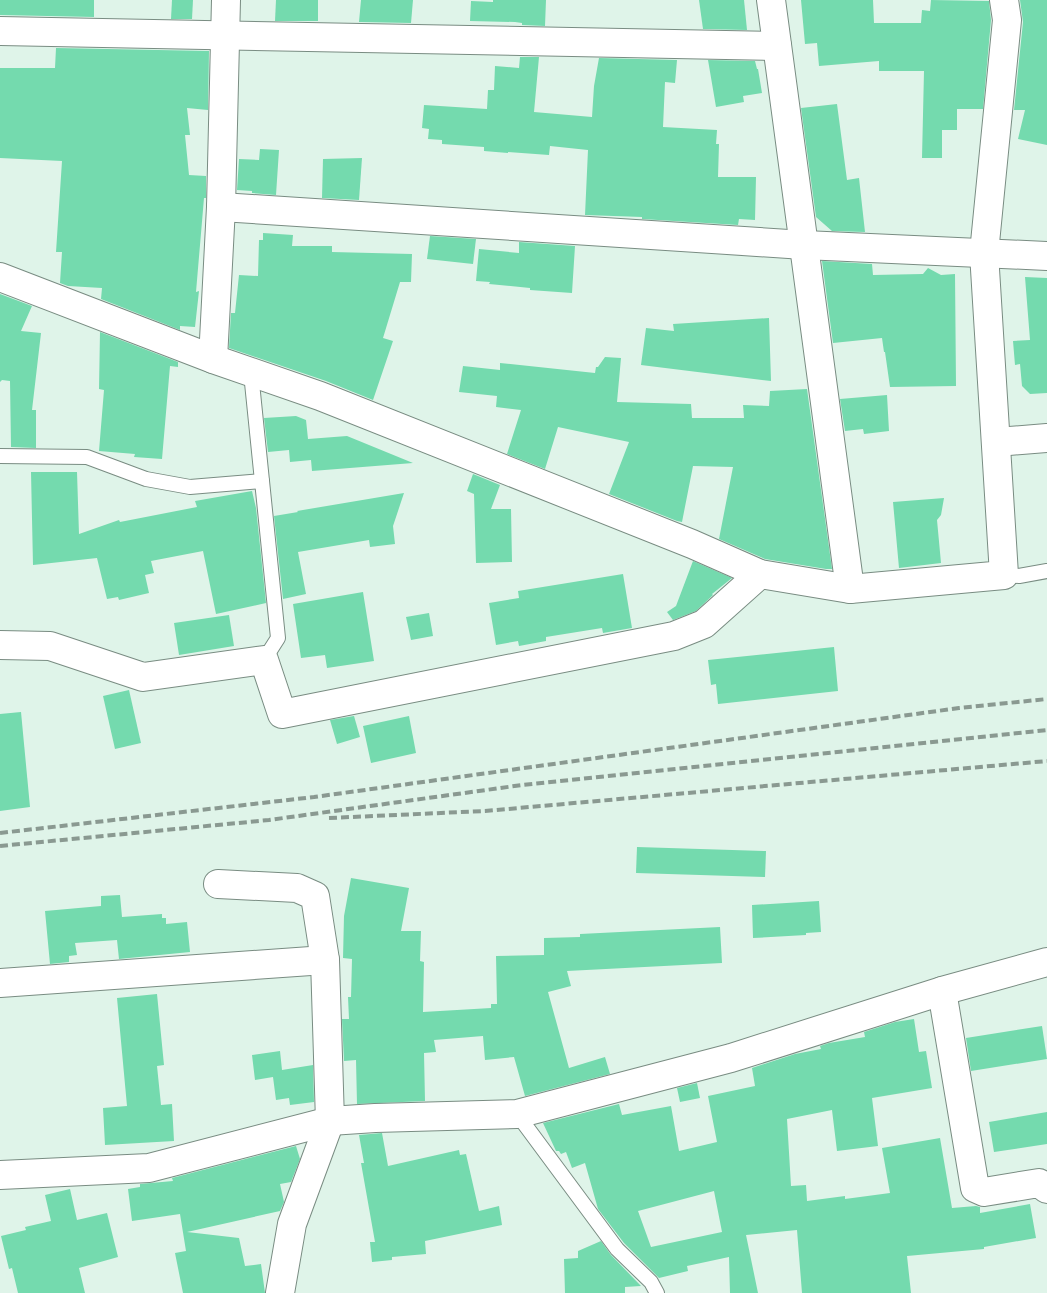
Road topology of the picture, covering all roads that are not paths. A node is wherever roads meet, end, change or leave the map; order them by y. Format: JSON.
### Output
{"nodes":[{"id":1,"x":226,"y":0,"type":"edge"},
{"id":2,"x":771,"y":0,"type":"edge"},
{"id":3,"x":1004,"y":0,"type":"edge"},
{"id":4,"x":0,"y":31,"type":"edge"},
{"id":5,"x":225,"y":35,"type":"junction"},
{"id":6,"x":777,"y":46,"type":"junction"},
{"id":7,"x":221,"y":207,"type":"junction"},
{"id":8,"x":804,"y":245,"type":"junction"},
{"id":9,"x":984,"y":253,"type":"junction"},
{"id":10,"x":1047,"y":256,"type":"edge"},
{"id":11,"x":0,"y":276,"type":"edge"},
{"id":12,"x":213,"y":359,"type":"junction"},
{"id":13,"x":251,"y":373,"type":"junction"},
{"id":14,"x":1047,"y":438,"type":"edge"},
{"id":15,"x":997,"y":442,"type":"junction"},
{"id":16,"x":0,"y":456,"type":"edge"},
{"id":17,"x":262,"y":481,"type":"junction"},
{"id":18,"x":1047,"y":571,"type":"edge"},
{"id":19,"x":760,"y":574,"type":"junction"},
{"id":20,"x":1004,"y":575,"type":"junction"},
{"id":21,"x":850,"y":589,"type":"junction"},
{"id":22,"x":0,"y":645,"type":"edge"},
{"id":23,"x":264,"y":660,"type":"junction"},
{"id":24,"x":218,"y":884,"type":"dead end"},
{"id":25,"x":325,"y":960,"type":"junction"},
{"id":26,"x":1047,"y":962,"type":"edge"},
{"id":27,"x":0,"y":983,"type":"edge"},
{"id":28,"x":942,"y":991,"type":"junction"},
{"id":29,"x":517,"y":1114,"type":"junction"},
{"id":30,"x":330,"y":1121,"type":"junction"},
{"id":31,"x":0,"y":1175,"type":"edge"},
{"id":32,"x":1047,"y":1189,"type":"edge"},
{"id":33,"x":280,"y":1293,"type":"edge"},
{"id":34,"x":657,"y":1293,"type":"edge"}],
"edges":[{"from":1,"to":5,"type":"street"},
{"from":2,"to":6,"type":"street"},
{"from":3,"to":9,"type":"street"},
{"from":4,"to":5,"type":"street"},
{"from":5,"to":6,"type":"street"},
{"from":5,"to":7,"type":"street"},
{"from":6,"to":8,"type":"street"},
{"from":7,"to":8,"type":"street"},
{"from":7,"to":12,"type":"street"},
{"from":8,"to":9,"type":"street"},
{"from":8,"to":21,"type":"street"},
{"from":9,"to":10,"type":"street"},
{"from":9,"to":15,"type":"street"},
{"from":11,"to":12,"type":"street"},
{"from":12,"to":13,"type":"street"},
{"from":13,"to":17,"type":"lane"},
{"from":13,"to":19,"type":"street"},
{"from":14,"to":15,"type":"street"},
{"from":15,"to":20,"type":"street"},
{"from":16,"to":17,"type":"lane"},
{"from":17,"to":23,"type":"lane"},
{"from":18,"to":20,"type":"lane"},
{"from":19,"to":21,"type":"street"},
{"from":19,"to":23,"type":"street"},
{"from":20,"to":21,"type":"street"},
{"from":22,"to":23,"type":"street"},
{"from":24,"to":25,"type":"street"},
{"from":25,"to":27,"type":"street"},
{"from":25,"to":30,"type":"street"},
{"from":26,"to":28,"type":"street"},
{"from":28,"to":29,"type":"street"},
{"from":28,"to":32,"type":"street"},
{"from":29,"to":30,"type":"street"},
{"from":29,"to":34,"type":"lane"},
{"from":30,"to":31,"type":"street"},
{"from":30,"to":33,"type":"street"}]}
